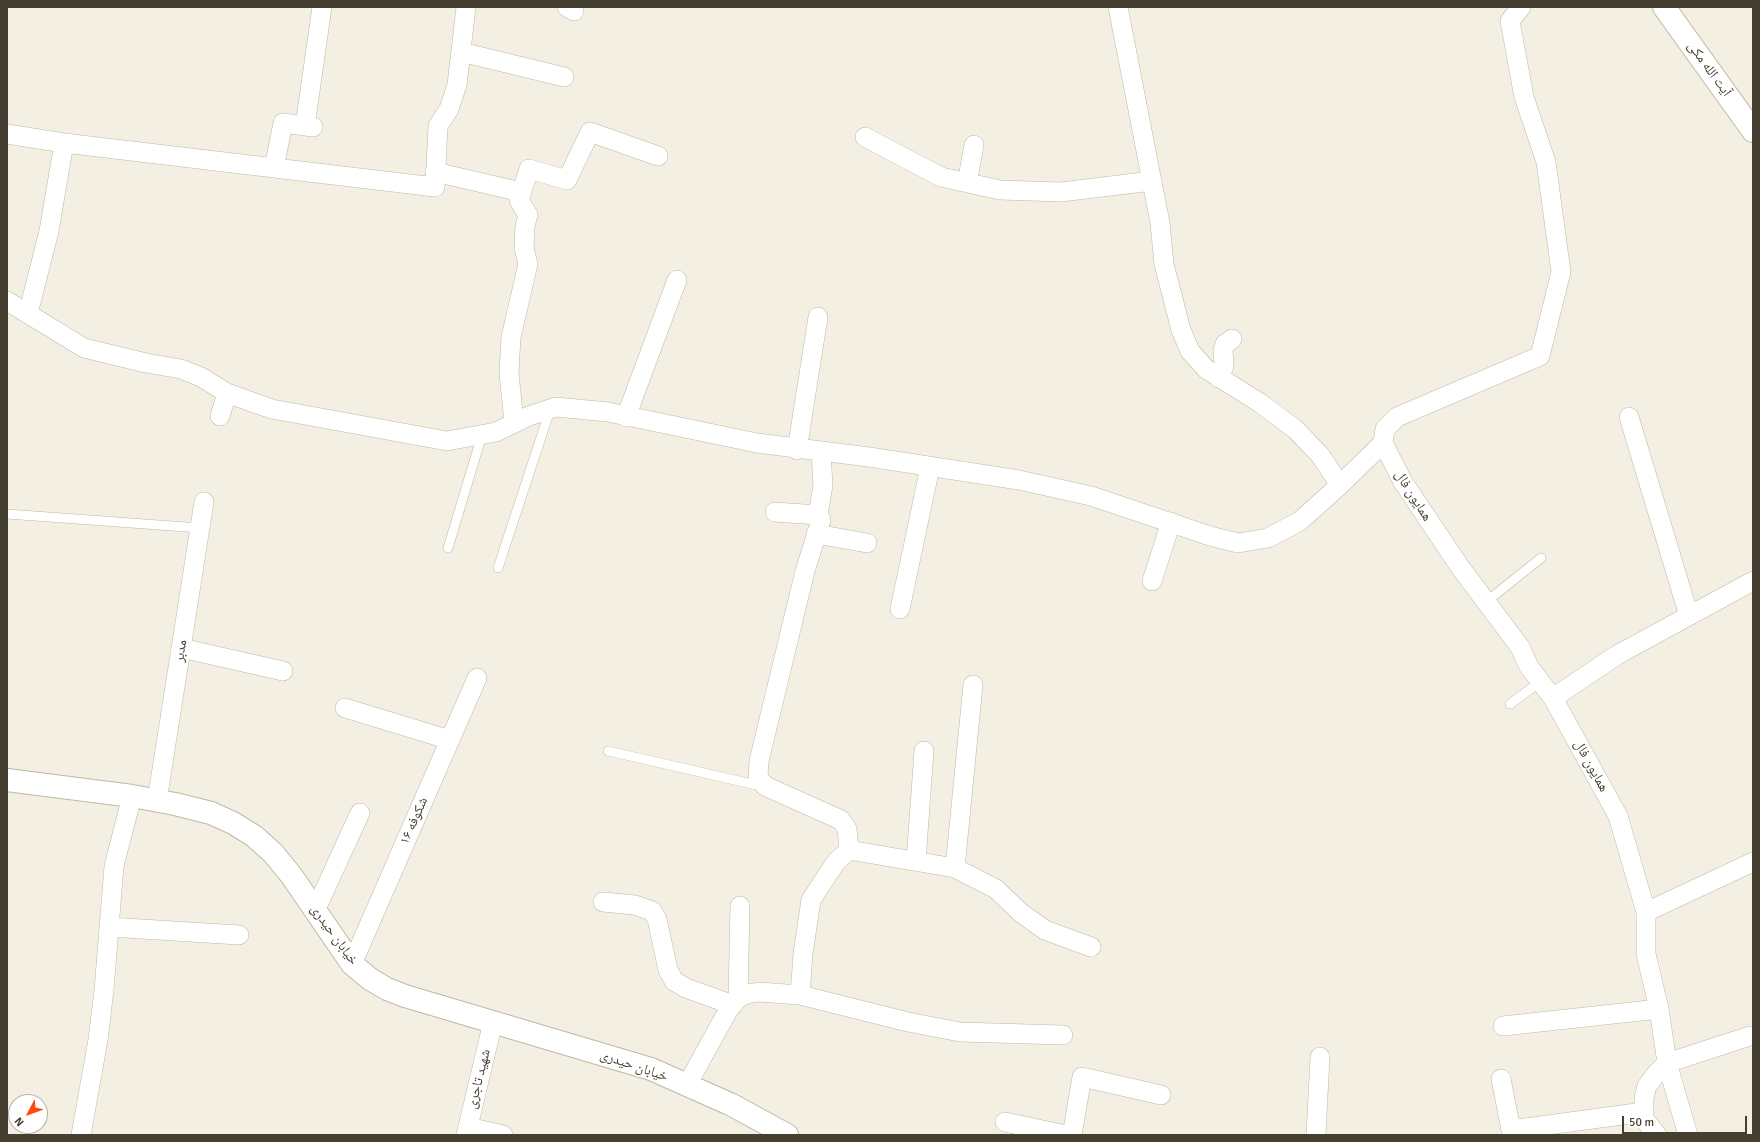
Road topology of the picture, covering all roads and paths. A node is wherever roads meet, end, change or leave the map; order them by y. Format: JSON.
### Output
{"nodes":[{"id":1,"x":322,"y":7,"type":"edge"},
{"id":2,"x":466,"y":7,"type":"edge"},
{"id":3,"x":1118,"y":7,"type":"edge"},
{"id":4,"x":1521,"y":7,"type":"edge"},
{"id":5,"x":1664,"y":7,"type":"edge"},
{"id":6,"x":462,"y":52,"type":"junction"},
{"id":7,"x":564,"y":76,"type":"dead end"},
{"id":8,"x":1753,"y":131,"type":"edge"},
{"id":9,"x":7,"y":134,"type":"edge"},
{"id":10,"x":865,"y":137,"type":"dead end"},
{"id":11,"x":64,"y":143,"type":"junction"},
{"id":12,"x":974,"y":145,"type":"dead end"},
{"id":13,"x":658,"y":156,"type":"dead end"},
{"id":14,"x":274,"y":168,"type":"junction"},
{"id":15,"x":435,"y":172,"type":"junction"},
{"id":16,"x":1152,"y":181,"type":"junction"},
{"id":17,"x":967,"y":183,"type":"junction"},
{"id":18,"x":521,"y":192,"type":"junction"},
{"id":19,"x":677,"y":280,"type":"dead end"},
{"id":20,"x":7,"y":301,"type":"edge"},
{"id":21,"x":28,"y":314,"type":"junction"},
{"id":22,"x":818,"y":317,"type":"dead end"},
{"id":23,"x":1232,"y":339,"type":"dead end"},
{"id":24,"x":1219,"y":378,"type":"junction"},
{"id":25,"x":227,"y":393,"type":"junction"},
{"id":26,"x":551,"y":409,"type":"junction"},
{"id":27,"x":220,"y":416,"type":"dead end"},
{"id":28,"x":626,"y":416,"type":"junction"},
{"id":29,"x":1629,"y":417,"type":"dead end"},
{"id":30,"x":514,"y":423,"type":"junction"},
{"id":31,"x":482,"y":434,"type":"junction"},
{"id":32,"x":1383,"y":443,"type":"junction"},
{"id":33,"x":797,"y":450,"type":"junction"},
{"id":34,"x":821,"y":452,"type":"junction"},
{"id":35,"x":930,"y":467,"type":"junction"},
{"id":36,"x":1340,"y":485,"type":"junction"},
{"id":37,"x":204,"y":502,"type":"dead end"},
{"id":38,"x":775,"y":512,"type":"dead end"},
{"id":39,"x":7,"y":514,"type":"edge"},
{"id":40,"x":1171,"y":522,"type":"junction"},
{"id":41,"x":817,"y":525,"type":"junction"},
{"id":42,"x":200,"y":528,"type":"junction"},
{"id":43,"x":867,"y":543,"type":"dead end"},
{"id":44,"x":448,"y":548,"type":"dead end"},
{"id":45,"x":1541,"y":558,"type":"dead end"},
{"id":46,"x":498,"y":568,"type":"dead end"},
{"id":47,"x":1152,"y":581,"type":"dead end"},
{"id":48,"x":1753,"y":581,"type":"edge"},
{"id":49,"x":1486,"y":602,"type":"junction"},
{"id":50,"x":900,"y":609,"type":"dead end"},
{"id":51,"x":1689,"y":616,"type":"junction"},
{"id":52,"x":181,"y":648,"type":"junction"},
{"id":53,"x":283,"y":671,"type":"dead end"},
{"id":54,"x":477,"y":678,"type":"dead end"},
{"id":55,"x":1540,"y":682,"type":"junction"},
{"id":56,"x":973,"y":685,"type":"dead end"},
{"id":57,"x":1553,"y":698,"type":"junction"},
{"id":58,"x":1510,"y":704,"type":"dead end"},
{"id":59,"x":345,"y":708,"type":"dead end"},
{"id":60,"x":450,"y":740,"type":"junction"},
{"id":61,"x":608,"y":751,"type":"dead end"},
{"id":62,"x":924,"y":751,"type":"dead end"},
{"id":63,"x":7,"y":780,"type":"edge"},
{"id":64,"x":765,"y":786,"type":"junction"},
{"id":65,"x":132,"y":796,"type":"junction"},
{"id":66,"x":157,"y":801,"type":"junction"},
{"id":67,"x":360,"y":813,"type":"dead end"},
{"id":68,"x":848,"y":850,"type":"junction"},
{"id":69,"x":916,"y":861,"type":"junction"},
{"id":70,"x":1753,"y":862,"type":"edge"},
{"id":71,"x":955,"y":868,"type":"junction"},
{"id":72,"x":603,"y":902,"type":"dead end"},
{"id":73,"x":740,"y":906,"type":"dead end"},
{"id":74,"x":315,"y":912,"type":"junction"},
{"id":75,"x":1646,"y":912,"type":"junction"},
{"id":76,"x":109,"y":927,"type":"junction"},
{"id":77,"x":239,"y":935,"type":"dead end"},
{"id":78,"x":1091,"y":947,"type":"dead end"},
{"id":79,"x":352,"y":964,"type":"junction"},
{"id":80,"x":800,"y":994,"type":"junction"},
{"id":81,"x":736,"y":1001,"type":"junction"},
{"id":82,"x":1659,"y":1009,"type":"junction"},
{"id":83,"x":493,"y":1022,"type":"junction"},
{"id":84,"x":1503,"y":1026,"type":"dead end"},
{"id":85,"x":1063,"y":1035,"type":"dead end"},
{"id":86,"x":1750,"y":1036,"type":"dead end"},
{"id":87,"x":1320,"y":1057,"type":"dead end"},
{"id":88,"x":1668,"y":1062,"type":"junction"},
{"id":89,"x":1501,"y":1080,"type":"dead end"},
{"id":90,"x":687,"y":1085,"type":"junction"},
{"id":91,"x":1161,"y":1095,"type":"dead end"},
{"id":92,"x":1644,"y":1112,"type":"junction"},
{"id":93,"x":1005,"y":1122,"type":"dead end"},
{"id":94,"x":467,"y":1131,"type":"edge"},
{"id":95,"x":81,"y":1135,"type":"edge"},
{"id":96,"x":503,"y":1135,"type":"edge"},
{"id":97,"x":787,"y":1135,"type":"edge"},
{"id":98,"x":1066,"y":1135,"type":"edge"},
{"id":99,"x":1072,"y":1135,"type":"edge"},
{"id":100,"x":1316,"y":1135,"type":"edge"},
{"id":101,"x":1657,"y":1135,"type":"edge"},
{"id":102,"x":1688,"y":1135,"type":"edge"}],
"edges":[{"from":1,"to":14,"type":"street"},
{"from":2,"to":6,"type":"street"},
{"from":3,"to":16,"type":"street"},
{"from":4,"to":32,"type":"street"},
{"from":5,"to":8,"type":"street","name":"آیت الله مکی"},
{"from":6,"to":7,"type":"street"},
{"from":6,"to":15,"type":"street"},
{"from":9,"to":11,"type":"street"},
{"from":10,"to":17,"type":"street"},
{"from":11,"to":14,"type":"street"},
{"from":11,"to":21,"type":"street"},
{"from":12,"to":17,"type":"street"},
{"from":13,"to":18,"type":"street"},
{"from":14,"to":15,"type":"street"},
{"from":15,"to":18,"type":"street"},
{"from":16,"to":17,"type":"street"},
{"from":16,"to":24,"type":"street"},
{"from":18,"to":30,"type":"street"},
{"from":19,"to":28,"type":"street"},
{"from":20,"to":21,"type":"street"},
{"from":21,"to":25,"type":"street"},
{"from":22,"to":33,"type":"street"},
{"from":23,"to":24,"type":"street"},
{"from":24,"to":36,"type":"street"},
{"from":25,"to":27,"type":"street"},
{"from":25,"to":31,"type":"street"},
{"from":26,"to":28,"type":"street"},
{"from":26,"to":30,"type":"street"},
{"from":26,"to":46,"type":"lane"},
{"from":28,"to":33,"type":"street"},
{"from":29,"to":51,"type":"street"},
{"from":30,"to":31,"type":"street"},
{"from":31,"to":44,"type":"lane"},
{"from":32,"to":36,"type":"street"},
{"from":32,"to":49,"type":"street","name":"همایون فال"},
{"from":33,"to":34,"type":"street"},
{"from":34,"to":35,"type":"street"},
{"from":34,"to":41,"type":"street"},
{"from":35,"to":40,"type":"street"},
{"from":35,"to":50,"type":"street"},
{"from":36,"to":40,"type":"street"},
{"from":37,"to":42,"type":"street","name":"مدبر"},
{"from":38,"to":41,"type":"street"},
{"from":39,"to":42,"type":"lane"},
{"from":40,"to":47,"type":"street"},
{"from":41,"to":43,"type":"street"},
{"from":41,"to":64,"type":"street"},
{"from":42,"to":52,"type":"street","name":"مدبر"},
{"from":45,"to":49,"type":"lane"},
{"from":48,"to":51,"type":"street"},
{"from":49,"to":55,"type":"street","name":"همایون فال"},
{"from":51,"to":57,"type":"street"},
{"from":52,"to":53,"type":"street"},
{"from":52,"to":66,"type":"street","name":"مدبر"},
{"from":54,"to":60,"type":"street","name":"شکوفه ۱۶"},
{"from":55,"to":57,"type":"street","name":"همایون فال"},
{"from":55,"to":58,"type":"lane"},
{"from":56,"to":71,"type":"street"},
{"from":57,"to":75,"type":"street","name":"همایون فال"},
{"from":59,"to":60,"type":"street"},
{"from":60,"to":79,"type":"street","name":"شکوفه ۱۶"},
{"from":61,"to":64,"type":"lane"},
{"from":62,"to":69,"type":"street"},
{"from":63,"to":65,"type":"street","name":"خیابان حیدری"},
{"from":64,"to":68,"type":"street"},
{"from":65,"to":66,"type":"street","name":"خیابان حیدری"},
{"from":65,"to":76,"type":"street"},
{"from":66,"to":74,"type":"street","name":"خیابان حیدری"},
{"from":67,"to":74,"type":"street"},
{"from":68,"to":69,"type":"street"},
{"from":68,"to":80,"type":"street"},
{"from":69,"to":71,"type":"street"},
{"from":70,"to":75,"type":"street"},
{"from":71,"to":78,"type":"street"},
{"from":72,"to":81,"type":"street"},
{"from":73,"to":81,"type":"street"},
{"from":74,"to":79,"type":"street","name":"خیابان حیدری"},
{"from":75,"to":82,"type":"street","name":"همایون فال"},
{"from":76,"to":77,"type":"street"},
{"from":76,"to":95,"type":"street"},
{"from":79,"to":83,"type":"street","name":"خیابان حیدری"},
{"from":80,"to":81,"type":"street"},
{"from":80,"to":85,"type":"street"},
{"from":81,"to":90,"type":"street"},
{"from":82,"to":84,"type":"street"},
{"from":82,"to":88,"type":"street","name":"همایون فال"},
{"from":83,"to":90,"type":"street","name":"خیابان حیدری"},
{"from":83,"to":94,"type":"street","name":"شهید تاجری"},
{"from":86,"to":88,"type":"street"},
{"from":87,"to":100,"type":"street"},
{"from":88,"to":92,"type":"street"},
{"from":88,"to":102,"type":"street","name":"همایون فال"},
{"from":89,"to":92,"type":"street"},
{"from":90,"to":97,"type":"street","name":"خیابان حیدری"},
{"from":91,"to":99,"type":"street"},
{"from":92,"to":101,"type":"street"},
{"from":93,"to":98,"type":"street"},
{"from":94,"to":96,"type":"street"}]}
